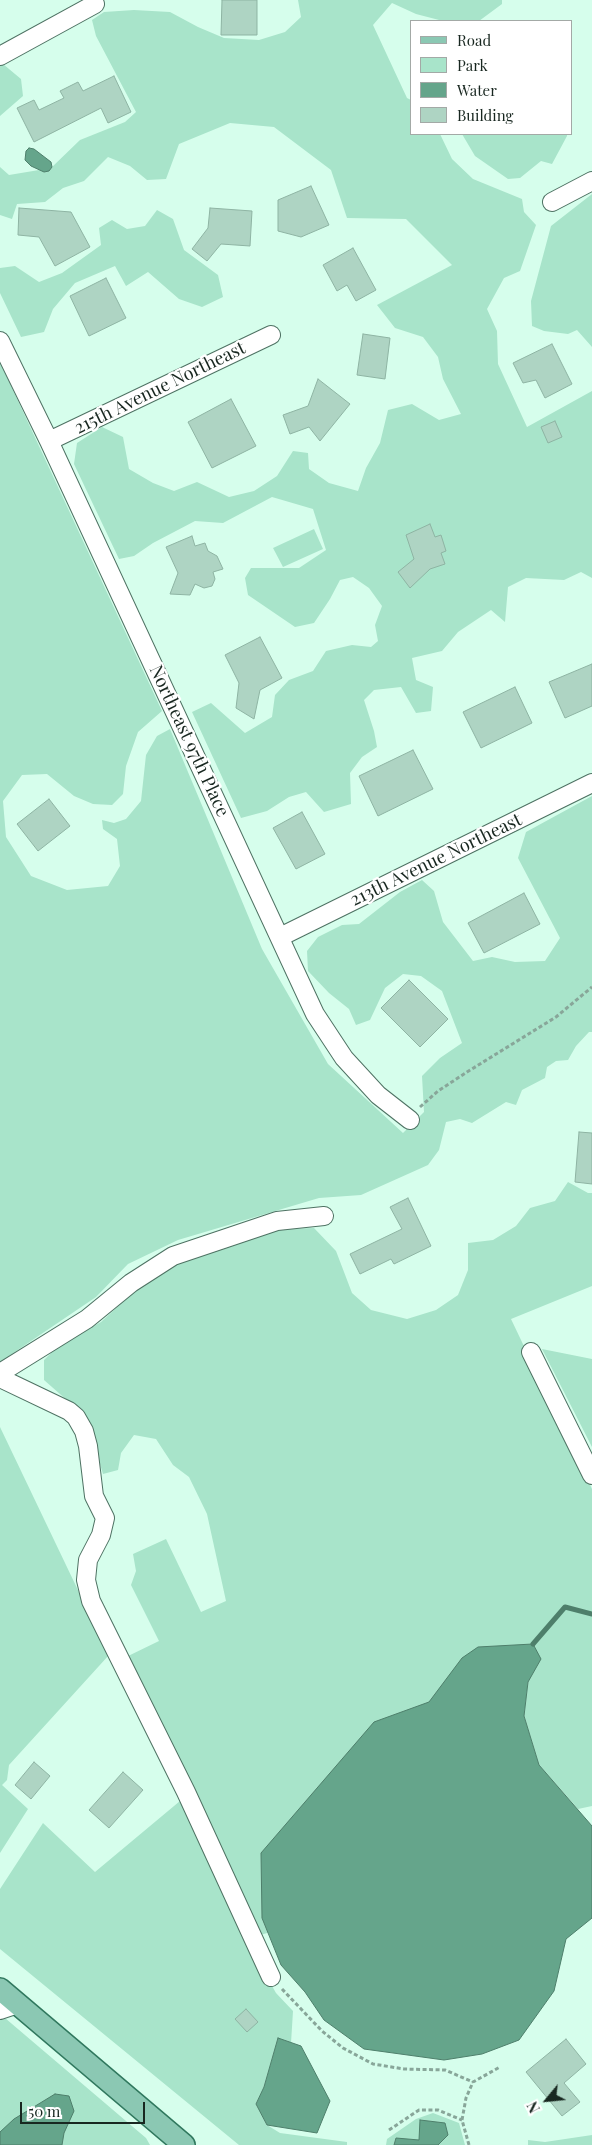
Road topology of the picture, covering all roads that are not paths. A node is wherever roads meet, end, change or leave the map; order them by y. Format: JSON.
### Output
{"nodes":[{"id":1,"x":95,"y":4,"type":"dead end"},
{"id":2,"x":0,"y":56,"type":"edge"},
{"id":3,"x":592,"y":181,"type":"edge"},
{"id":4,"x":552,"y":202,"type":"dead end"},
{"id":5,"x":271,"y":335,"type":"dead end"},
{"id":6,"x":0,"y":340,"type":"edge"},
{"id":7,"x":49,"y":441,"type":"junction"},
{"id":8,"x":592,"y":783,"type":"edge"},
{"id":9,"x":280,"y":937,"type":"junction"},
{"id":10,"x":410,"y":1120,"type":"road end"},
{"id":11,"x":324,"y":1216,"type":"dead end"},
{"id":12,"x":531,"y":1352,"type":"dead end"},
{"id":13,"x":0,"y":1373,"type":"edge"},
{"id":14,"x":0,"y":1378,"type":"edge"},
{"id":15,"x":592,"y":1475,"type":"edge"},
{"id":16,"x":271,"y":1977,"type":"road end"},
{"id":17,"x":0,"y":1989,"type":"edge"},
{"id":18,"x":9,"y":2007,"type":"edge"},
{"id":19,"x":184,"y":2145,"type":"edge"}],
"edges":[{"from":1,"to":2,"type":"street"},
{"from":3,"to":4,"type":"street"},
{"from":5,"to":7,"type":"street","name":"215th Avenue Northeast"},
{"from":6,"to":7,"type":"street","name":"Northeast 97th Place"},
{"from":7,"to":9,"type":"street","name":"Northeast 97th Place"},
{"from":8,"to":9,"type":"street","name":"213th Avenue Northeast"},
{"from":9,"to":10,"type":"street","name":"Northeast 97th Place"},
{"from":11,"to":13,"type":"street"},
{"from":12,"to":15,"type":"street"},
{"from":14,"to":16,"type":"street"},
{"from":17,"to":18,"type":"main road"},
{"from":18,"to":19,"type":"main road"}]}
